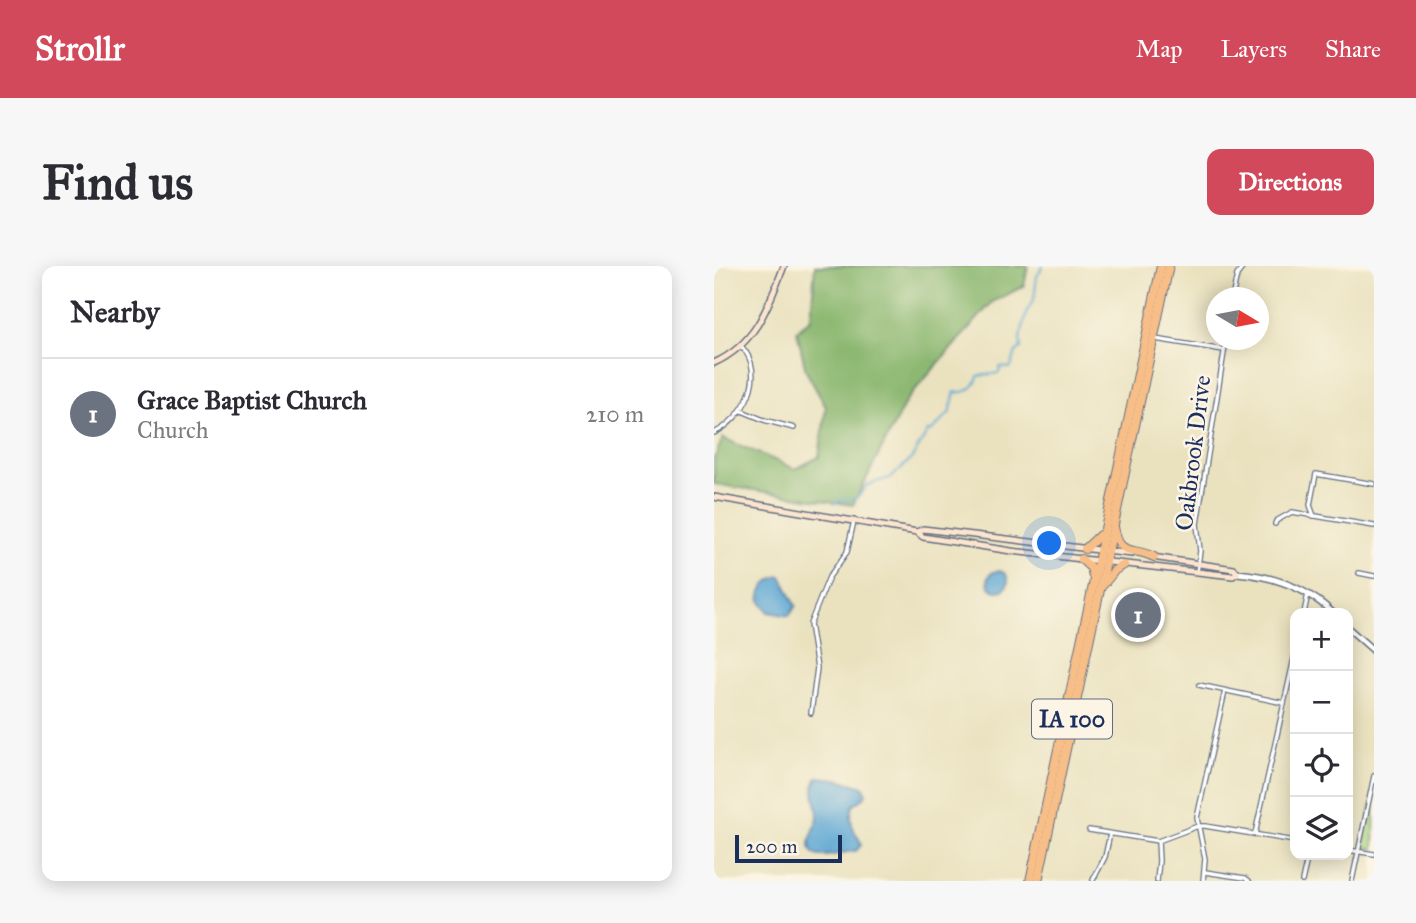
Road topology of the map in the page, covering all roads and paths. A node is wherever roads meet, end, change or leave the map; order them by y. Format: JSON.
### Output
{"nodes":[{"id":1,"x":784,"y":266,"type":"edge"},
{"id":2,"x":1161,"y":266,"type":"edge"},
{"id":3,"x":1169,"y":266,"type":"edge"},
{"id":4,"x":1244,"y":266,"type":"edge"},
{"id":5,"x":1234,"y":287,"type":"edge"},
{"id":6,"x":1150,"y":338,"type":"junction"},
{"id":7,"x":741,"y":346,"type":"junction"},
{"id":8,"x":1206,"y":347,"type":"edge"},
{"id":9,"x":1224,"y":350,"type":"edge"},
{"id":10,"x":714,"y":363,"type":"edge"},
{"id":11,"x":742,"y":411,"type":"junction"},
{"id":12,"x":794,"y":428,"type":"dead end"},
{"id":13,"x":714,"y":433,"type":"edge"},
{"id":14,"x":1374,"y":484,"type":"edge"},
{"id":15,"x":714,"y":497,"type":"edge"},
{"id":16,"x":1314,"y":516,"type":"junction"},
{"id":17,"x":853,"y":522,"type":"junction"},
{"id":18,"x":1113,"y":523,"type":"junction"},
{"id":19,"x":1275,"y":524,"type":"dead end"},
{"id":20,"x":1374,"y":526,"type":"edge"},
{"id":21,"x":1104,"y":529,"type":"junction"},
{"id":22,"x":917,"y":532,"type":"junction"},
{"id":23,"x":1085,"y":549,"type":"junction"},
{"id":24,"x":1103,"y":551,"type":"junction"},
{"id":25,"x":1154,"y":557,"type":"junction"},
{"id":26,"x":1081,"y":559,"type":"junction"},
{"id":27,"x":1101,"y":562,"type":"junction"},
{"id":28,"x":1199,"y":564,"type":"junction"},
{"id":29,"x":1124,"y":565,"type":"junction"},
{"id":30,"x":1197,"y":572,"type":"junction"},
{"id":31,"x":1237,"y":573,"type":"junction"},
{"id":32,"x":1359,"y":573,"type":"dead end"},
{"id":33,"x":1374,"y":576,"type":"edge"},
{"id":34,"x":1094,"y":578,"type":"junction"},
{"id":35,"x":1099,"y":591,"type":"junction"},
{"id":36,"x":1308,"y":594,"type":"junction"},
{"id":37,"x":1305,"y":608,"type":"edge"},
{"id":38,"x":1326,"y":608,"type":"edge"},
{"id":39,"x":1353,"y":632,"type":"edge"},
{"id":40,"x":1374,"y":651,"type":"edge"},
{"id":41,"x":1291,"y":671,"type":"edge"},
{"id":42,"x":1199,"y":685,"type":"dead end"},
{"id":43,"x":1225,"y":691,"type":"junction"},
{"id":44,"x":1284,"y":703,"type":"junction"},
{"id":45,"x":811,"y":713,"type":"dead end"},
{"id":46,"x":1374,"y":776,"type":"edge"},
{"id":47,"x":1198,"y":826,"type":"junction"},
{"id":48,"x":1089,"y":830,"type":"dead end"},
{"id":49,"x":1110,"y":834,"type":"junction"},
{"id":50,"x":1255,"y":834,"type":"junction"},
{"id":51,"x":1290,"y":840,"type":"edge"},
{"id":52,"x":1158,"y":841,"type":"junction"},
{"id":53,"x":1353,"y":851,"type":"edge"},
{"id":54,"x":1358,"y":852,"type":"junction"},
{"id":55,"x":1374,"y":854,"type":"edge"},
{"id":56,"x":1307,"y":860,"type":"edge"},
{"id":57,"x":1205,"y":872,"type":"junction"},
{"id":58,"x":1093,"y":880,"type":"edge"},
{"id":59,"x":1030,"y":881,"type":"edge"},
{"id":60,"x":1038,"y":881,"type":"edge"},
{"id":61,"x":1157,"y":881,"type":"edge"},
{"id":62,"x":1203,"y":881,"type":"edge"},
{"id":63,"x":1249,"y":881,"type":"edge"},
{"id":64,"x":1302,"y":881,"type":"edge"},
{"id":65,"x":1352,"y":881,"type":"edge"}],
"edges":[{"from":1,"to":7,"type":"main road"},
{"from":2,"to":6,"type":"highway","number":"IA 100"},
{"from":3,"to":6,"type":"highway","number":"IA 100"},
{"from":4,"to":5,"type":"street"},
{"from":6,"to":8,"type":"street"},
{"from":6,"to":18,"type":"highway","number":"IA 100"},
{"from":6,"to":21,"type":"highway","number":"IA 100"},
{"from":7,"to":10,"type":"main road"},
{"from":7,"to":11,"type":"street"},
{"from":9,"to":28,"type":"street","name":"Oakbrook Drive"},
{"from":11,"to":12,"type":"street"},
{"from":11,"to":13,"type":"street"},
{"from":14,"to":16,"type":"street"},
{"from":15,"to":17,"type":"main road"},
{"from":16,"to":19,"type":"street"},
{"from":16,"to":20,"type":"street"},
{"from":17,"to":22,"type":"main road"},
{"from":17,"to":45,"type":"street"},
{"from":18,"to":24,"type":"highway","number":"IA 100"},
{"from":18,"to":25,"type":"highway"},
{"from":21,"to":23,"type":"highway"},
{"from":21,"to":24,"type":"highway","number":"IA 100"},
{"from":22,"to":23,"type":"main road"},
{"from":22,"to":26,"type":"main road"},
{"from":23,"to":24,"type":"main road"},
{"from":24,"to":25,"type":"main road"},
{"from":24,"to":27,"type":"highway","number":"IA 100"},
{"from":25,"to":28,"type":"main road"},
{"from":26,"to":27,"type":"main road"},
{"from":26,"to":34,"type":"highway"},
{"from":27,"to":29,"type":"main road"},
{"from":27,"to":34,"type":"highway","number":"IA 100"},
{"from":27,"to":35,"type":"highway","number":"IA 100"},
{"from":28,"to":30,"type":"street","name":"Oakbrook Drive"},
{"from":28,"to":31,"type":"main road"},
{"from":29,"to":30,"type":"main road"},
{"from":29,"to":35,"type":"highway"},
{"from":30,"to":31,"type":"main road"},
{"from":31,"to":36,"type":"street"},
{"from":32,"to":33,"type":"street"},
{"from":34,"to":59,"type":"highway","number":"IA 100"},
{"from":35,"to":60,"type":"highway","number":"IA 100"},
{"from":36,"to":37,"type":"street"},
{"from":36,"to":38,"type":"street"},
{"from":39,"to":40,"type":"street"},
{"from":41,"to":44,"type":"street"},
{"from":42,"to":43,"type":"street"},
{"from":43,"to":44,"type":"street"},
{"from":43,"to":47,"type":"street"},
{"from":44,"to":50,"type":"street"},
{"from":46,"to":54,"type":"street"},
{"from":47,"to":50,"type":"street"},
{"from":47,"to":52,"type":"street"},
{"from":47,"to":57,"type":"street"},
{"from":48,"to":49,"type":"street"},
{"from":49,"to":52,"type":"street"},
{"from":49,"to":58,"type":"street"},
{"from":50,"to":51,"type":"street"},
{"from":52,"to":61,"type":"street"},
{"from":53,"to":54,"type":"street"},
{"from":54,"to":55,"type":"street"},
{"from":54,"to":65,"type":"street"},
{"from":56,"to":64,"type":"street"},
{"from":57,"to":62,"type":"street"},
{"from":57,"to":63,"type":"street"}]}
